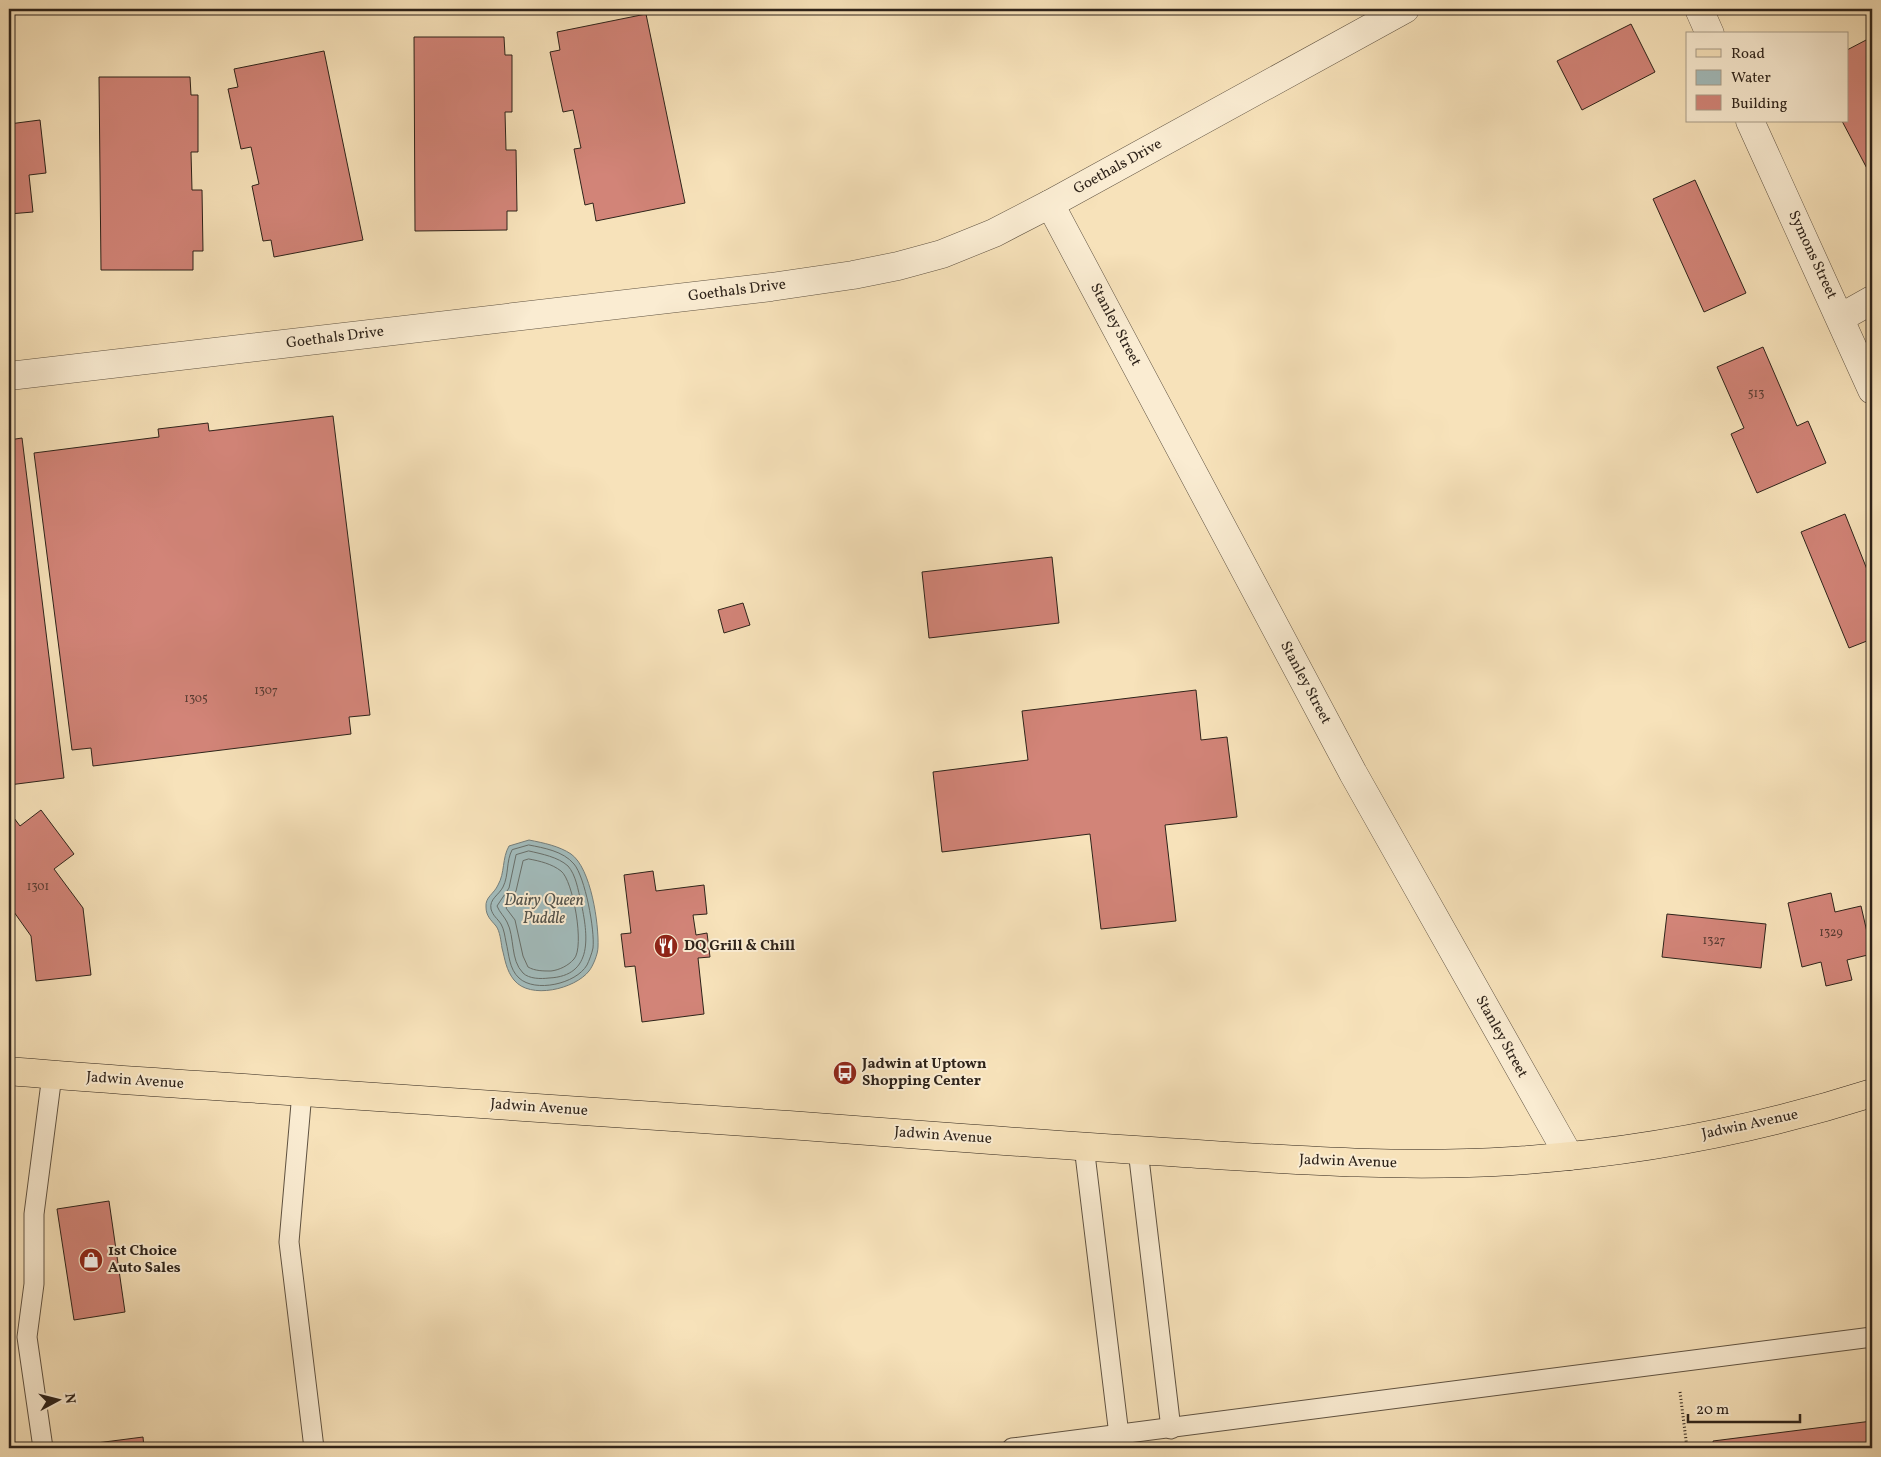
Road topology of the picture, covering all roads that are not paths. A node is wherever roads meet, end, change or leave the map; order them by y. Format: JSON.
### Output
{"nodes":[{"id":1,"x":1405,"y":9,"type":"edge"},
{"id":2,"x":1699,"y":9,"type":"edge"},
{"id":3,"x":1709,"y":32,"type":"edge"},
{"id":4,"x":1750,"y":122,"type":"edge"},
{"id":5,"x":1050,"y":204,"type":"junction"},
{"id":6,"x":1872,"y":300,"type":"edge"},
{"id":7,"x":1840,"y":318,"type":"junction"},
{"id":8,"x":9,"y":376,"type":"edge"},
{"id":9,"x":1872,"y":390,"type":"edge"},
{"id":10,"x":9,"y":1071,"type":"edge"},
{"id":11,"x":52,"y":1075,"type":"junction"},
{"id":12,"x":302,"y":1092,"type":"junction"},
{"id":13,"x":1872,"y":1094,"type":"edge"},
{"id":14,"x":1084,"y":1146,"type":"junction"},
{"id":15,"x":1138,"y":1150,"type":"junction"},
{"id":16,"x":1569,"y":1156,"type":"junction"},
{"id":17,"x":1872,"y":1337,"type":"edge"},
{"id":18,"x":1171,"y":1429,"type":"junction"},
{"id":19,"x":1119,"y":1435,"type":"junction"},
{"id":20,"x":43,"y":1448,"type":"edge"},
{"id":21,"x":314,"y":1448,"type":"edge"},
{"id":22,"x":1012,"y":1448,"type":"edge"}],
"edges":[{"from":1,"to":5,"type":"street","name":"Goethals Drive"},
{"from":2,"to":3,"type":"street"},
{"from":4,"to":7,"type":"street","name":"Symons Street"},
{"from":5,"to":8,"type":"street","name":"Goethals Drive"},
{"from":5,"to":16,"type":"street","name":"Stanley Street"},
{"from":6,"to":7,"type":"street"},
{"from":7,"to":9,"type":"street","name":"Symons Street"},
{"from":10,"to":11,"type":"main road","name":"Jadwin Avenue"},
{"from":11,"to":12,"type":"main road","name":"Jadwin Avenue"},
{"from":11,"to":20,"type":"lane"},
{"from":12,"to":14,"type":"main road","name":"Jadwin Avenue"},
{"from":12,"to":21,"type":"lane"},
{"from":13,"to":16,"type":"main road","name":"Jadwin Avenue"},
{"from":14,"to":15,"type":"main road","name":"Jadwin Avenue"},
{"from":14,"to":19,"type":"lane"},
{"from":15,"to":16,"type":"main road","name":"Jadwin Avenue"},
{"from":15,"to":18,"type":"lane"},
{"from":17,"to":18,"type":"lane"},
{"from":18,"to":19,"type":"lane"},
{"from":19,"to":22,"type":"lane"}]}
